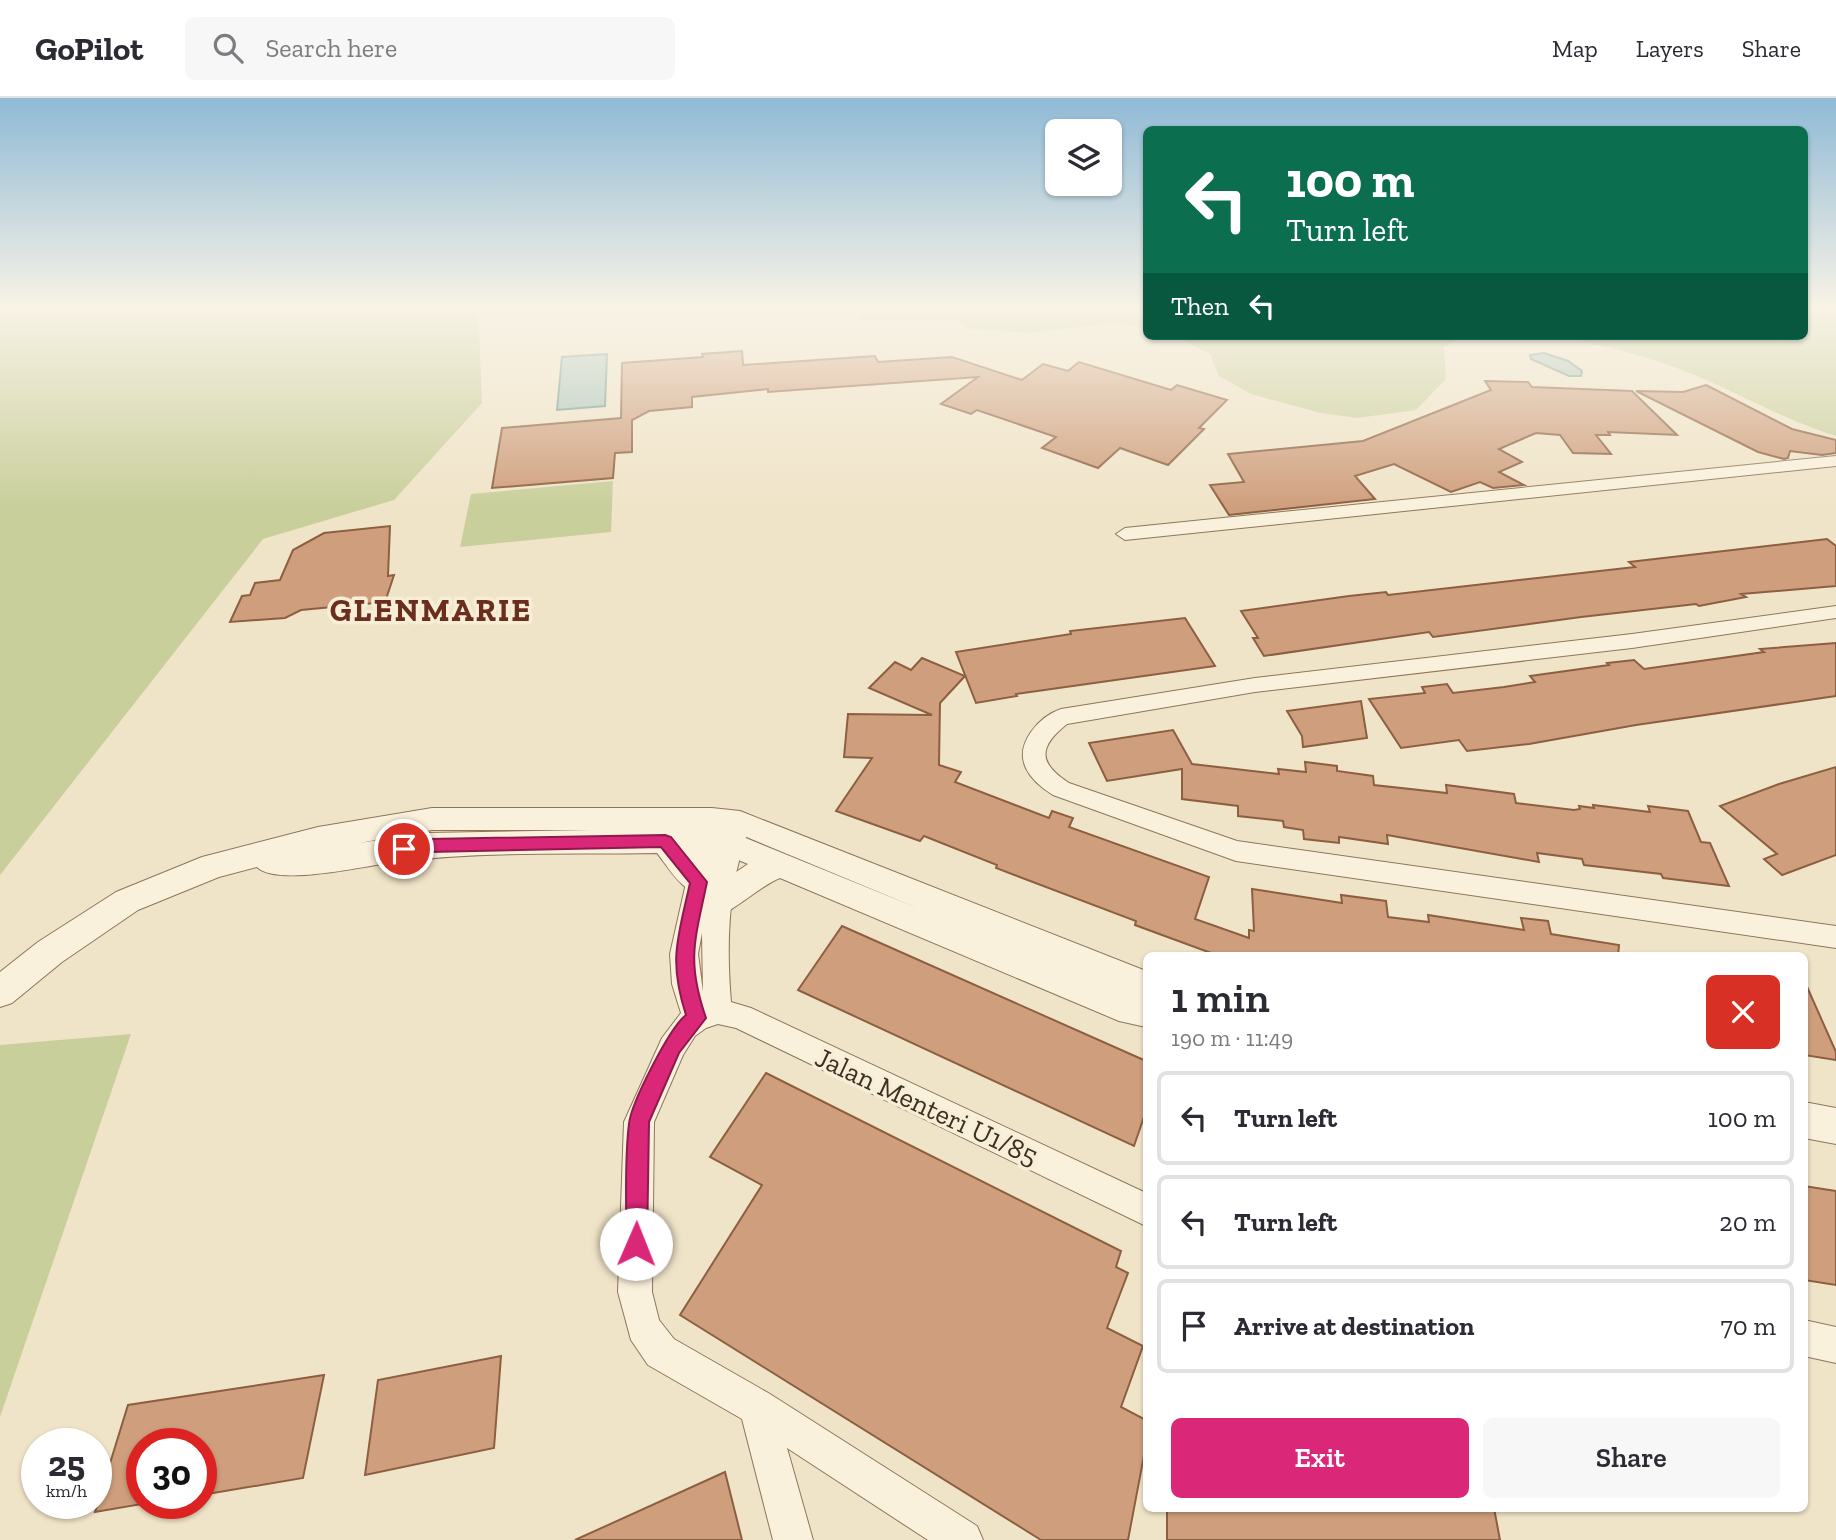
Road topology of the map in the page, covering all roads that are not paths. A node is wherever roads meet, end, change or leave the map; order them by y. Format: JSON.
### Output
{"nodes":[{"id":1,"x":1836,"y":461,"type":"edge"},
{"id":2,"x":1125,"y":534,"type":"dead end"},
{"id":3,"x":1836,"y":612,"type":"edge"},
{"id":4,"x":722,"y":832,"type":"junction"},
{"id":5,"x":665,"y":841,"type":"junction"},
{"id":6,"x":233,"y":860,"type":"junction"},
{"id":7,"x":782,"y":865,"type":"junction"},
{"id":8,"x":708,"y":893,"type":"junction"},
{"id":9,"x":1836,"y":937,"type":"edge"},
{"id":10,"x":1143,"y":985,"type":"edge"},
{"id":11,"x":0,"y":992,"type":"edge"},
{"id":12,"x":1143,"y":1012,"type":"edge"},
{"id":13,"x":707,"y":1015,"type":"junction"},
{"id":14,"x":1808,"y":1121,"type":"edge"},
{"id":15,"x":1836,"y":1126,"type":"edge"},
{"id":16,"x":1143,"y":1209,"type":"edge"},
{"id":17,"x":1808,"y":1339,"type":"edge"},
{"id":18,"x":1836,"y":1345,"type":"edge"},
{"id":19,"x":757,"y":1407,"type":"junction"},
{"id":20,"x":793,"y":1540,"type":"edge"},
{"id":21,"x":963,"y":1540,"type":"edge"}],
"edges":[{"from":1,"to":2,"type":"street"},
{"from":3,"to":9,"type":"street"},
{"from":4,"to":5,"type":"street"},
{"from":4,"to":6,"type":"street"},
{"from":4,"to":7,"type":"street"},
{"from":4,"to":8,"type":"street"},
{"from":4,"to":10,"type":"street"},
{"from":5,"to":6,"type":"street"},
{"from":5,"to":8,"type":"street"},
{"from":6,"to":11,"type":"street"},
{"from":7,"to":8,"type":"street"},
{"from":7,"to":12,"type":"street"},
{"from":8,"to":13,"type":"street"},
{"from":13,"to":16,"type":"street","name":"Jalan Menteri U1/85"},
{"from":13,"to":19,"type":"street"},
{"from":14,"to":15,"type":"street"},
{"from":17,"to":18,"type":"street"},
{"from":19,"to":20,"type":"street"},
{"from":19,"to":21,"type":"street"}]}
